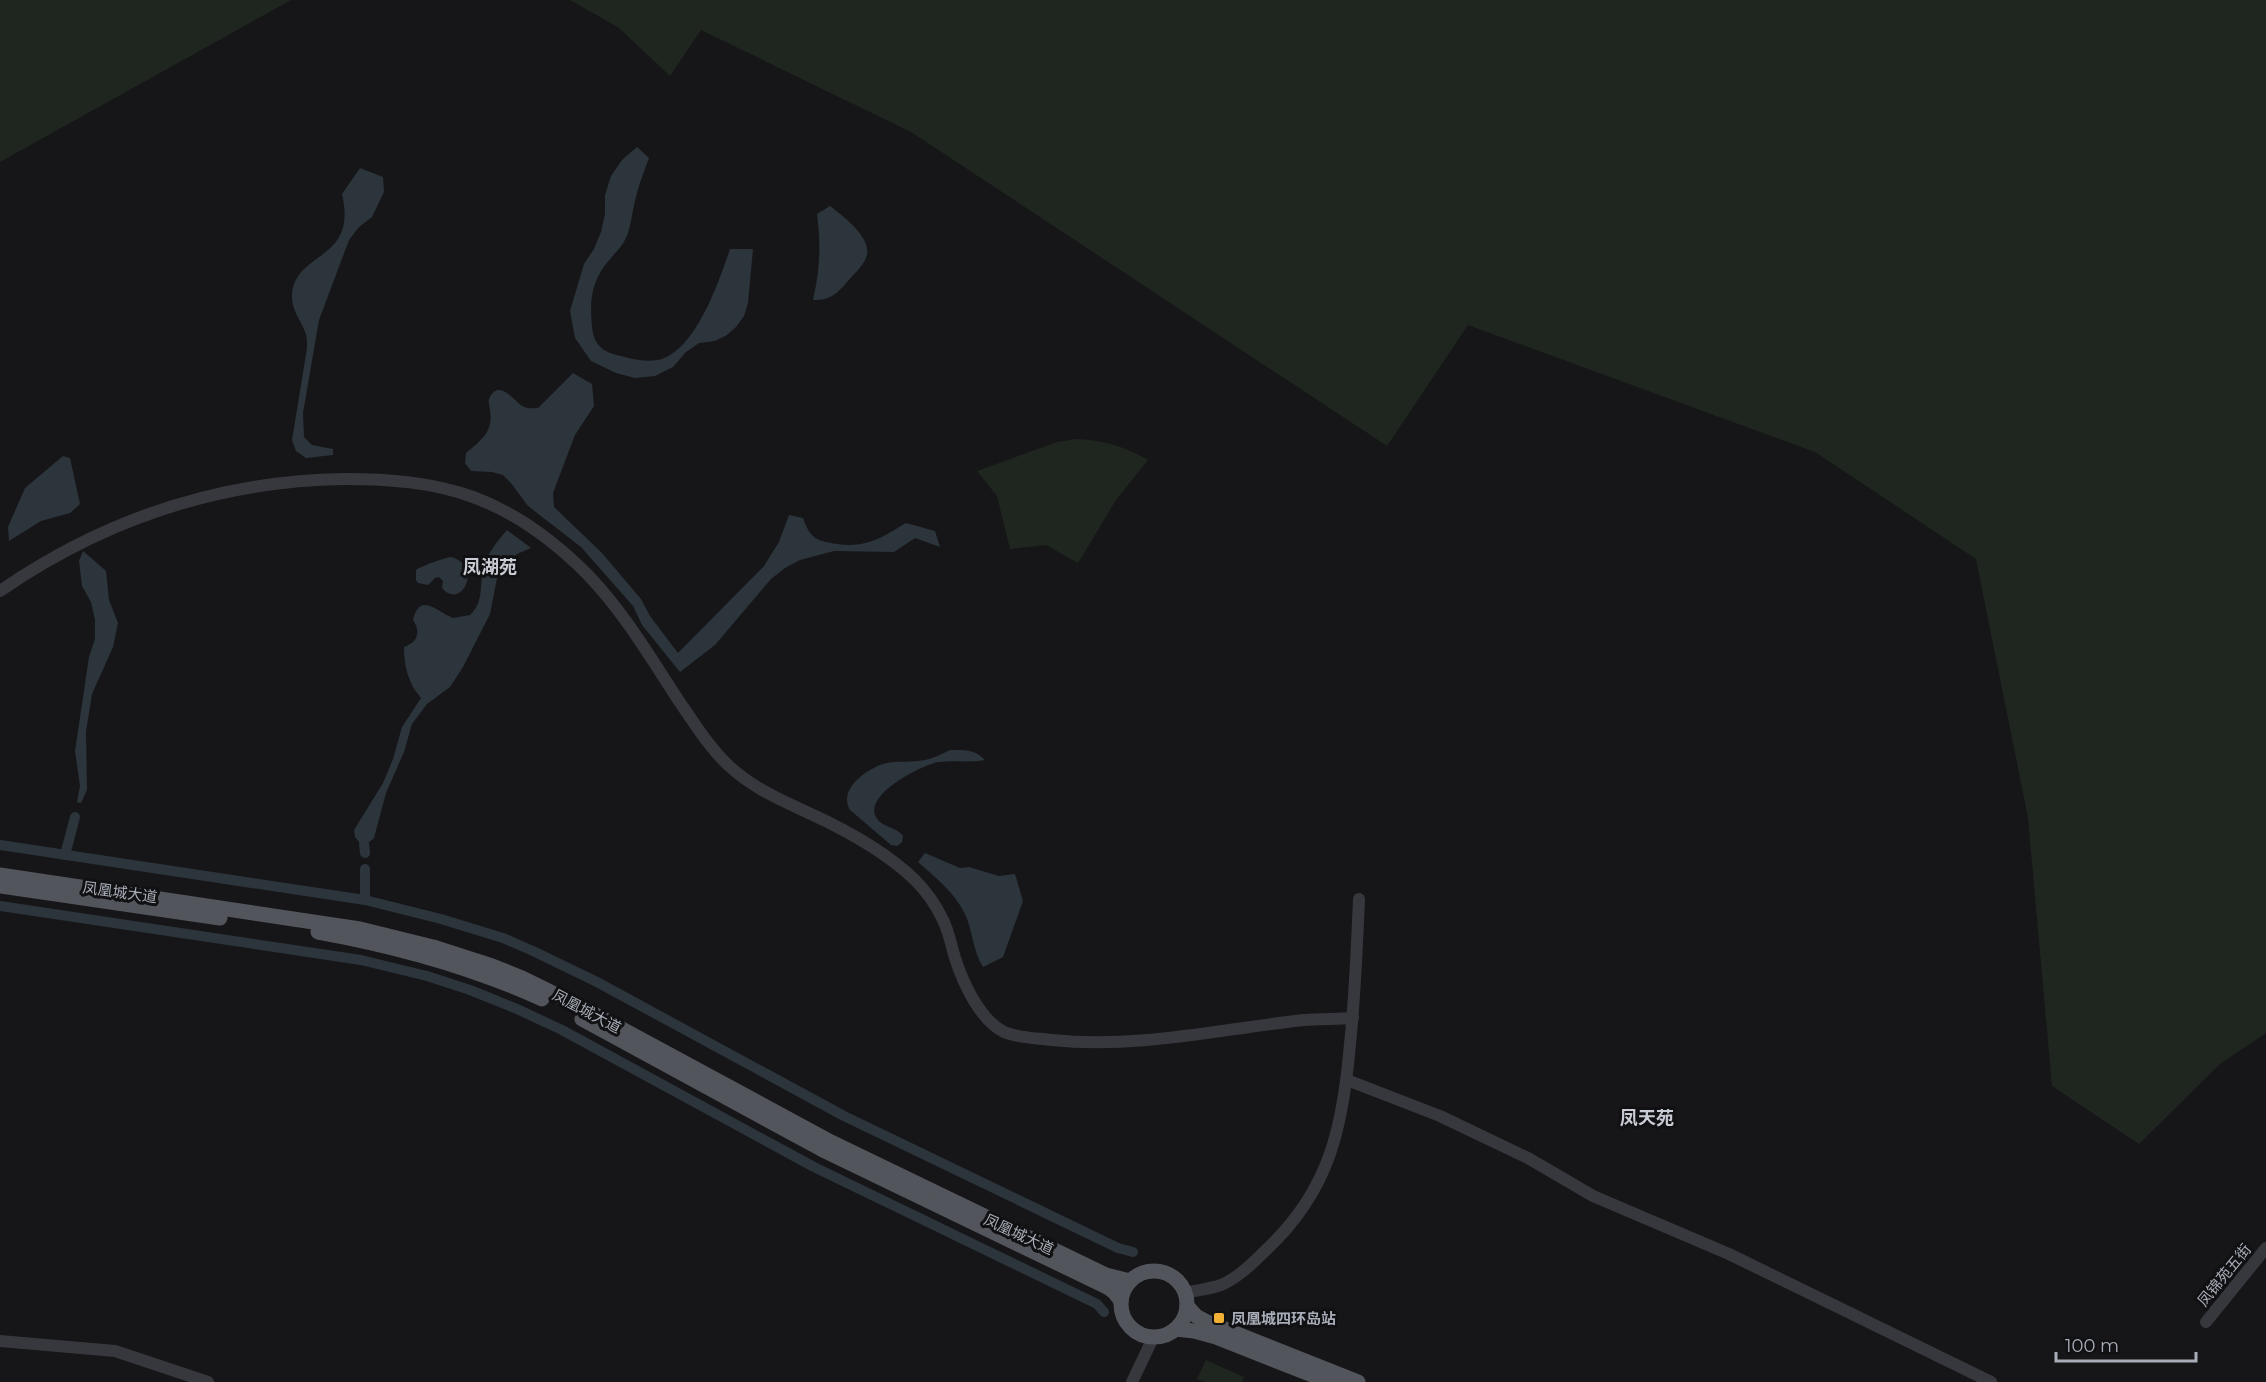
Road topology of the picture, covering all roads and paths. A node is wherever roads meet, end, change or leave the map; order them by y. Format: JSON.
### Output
{"nodes":[{"id":1,"x":0,"y":591,"type":"edge"},
{"id":2,"x":0,"y":875,"type":"edge"},
{"id":3,"x":0,"y":886,"type":"edge"},
{"id":4,"x":1359,"y":899,"type":"dead end"},
{"id":5,"x":1353,"y":1018,"type":"junction"},
{"id":6,"x":1347,"y":1080,"type":"junction"},
{"id":7,"x":2266,"y":1248,"type":"edge"},
{"id":8,"x":1130,"y":1281,"type":"junction"},
{"id":9,"x":1186,"y":1300,"type":"junction"},
{"id":10,"x":1120,"y":1301,"type":"junction"},
{"id":11,"x":2206,"y":1322,"type":"dead end"},
{"id":12,"x":1176,"y":1329,"type":"junction"},
{"id":13,"x":1153,"y":1338,"type":"junction"},
{"id":14,"x":0,"y":1341,"type":"edge"},
{"id":15,"x":208,"y":1382,"type":"edge"},
{"id":16,"x":1132,"y":1382,"type":"edge"},
{"id":17,"x":1330,"y":1382,"type":"edge"},
{"id":18,"x":1358,"y":1382,"type":"edge"},
{"id":19,"x":1991,"y":1382,"type":"edge"}],
"edges":[{"from":1,"to":5,"type":"street"},
{"from":2,"to":8,"type":"main road","name":"凤凰城大道"},
{"from":3,"to":10,"type":"main road","name":"凤凰城大道"},
{"from":4,"to":5,"type":"street"},
{"from":5,"to":6,"type":"street"},
{"from":6,"to":9,"type":"street"},
{"from":6,"to":19,"type":"street"},
{"from":7,"to":11,"type":"street","name":"凤锦苑五街"},
{"from":8,"to":9,"type":"main road"},
{"from":8,"to":10,"type":"main road"},
{"from":9,"to":12,"type":"main road"},
{"from":9,"to":18,"type":"main road"},
{"from":10,"to":13,"type":"main road"},
{"from":12,"to":13,"type":"main road"},
{"from":12,"to":17,"type":"main road"},
{"from":13,"to":16,"type":"street"},
{"from":14,"to":15,"type":"street"}]}
